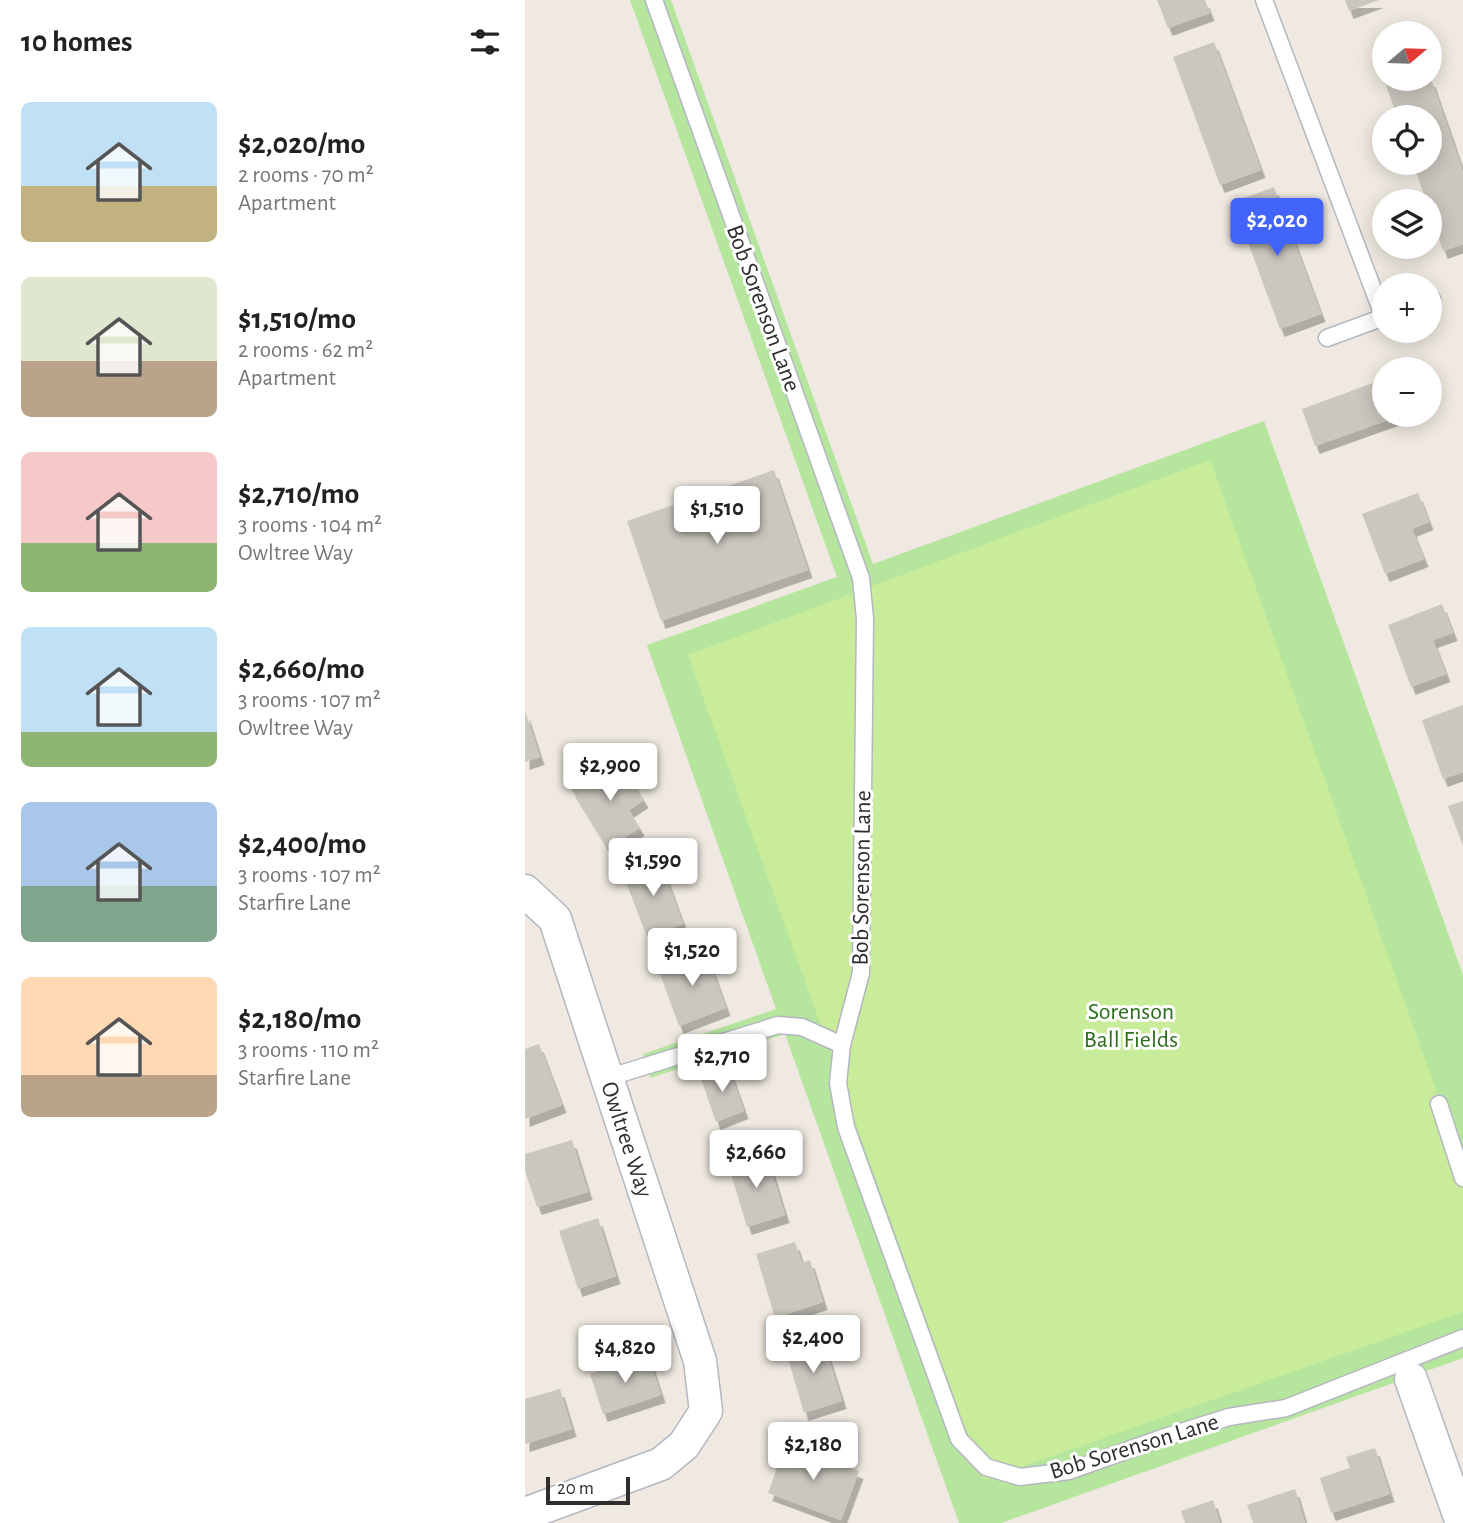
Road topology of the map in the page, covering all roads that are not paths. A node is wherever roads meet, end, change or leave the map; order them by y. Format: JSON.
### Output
{"nodes":[{"id":1,"x":654,"y":0,"type":"edge"},
{"id":2,"x":1264,"y":0,"type":"edge"},
{"id":3,"x":1372,"y":285,"type":"edge"},
{"id":4,"x":1372,"y":321,"type":"edge"},
{"id":5,"x":1327,"y":338,"type":"dead end"},
{"id":6,"x":525,"y":891,"type":"edge"},
{"id":7,"x":842,"y":1045,"type":"junction"},
{"id":8,"x":607,"y":1078,"type":"junction"},
{"id":9,"x":1439,"y":1104,"type":"dead end"},
{"id":10,"x":1463,"y":1178,"type":"edge"},
{"id":11,"x":1463,"y":1338,"type":"edge"},
{"id":12,"x":1411,"y":1380,"type":"dead end"},
{"id":13,"x":525,"y":1514,"type":"edge"},
{"id":14,"x":1462,"y":1523,"type":"edge"}],
"edges":[{"from":1,"to":7,"type":"lane","name":"Bob Sorenson Lane"},
{"from":2,"to":3,"type":"lane"},
{"from":4,"to":5,"type":"lane"},
{"from":6,"to":8,"type":"street","name":"Owltree Way"},
{"from":7,"to":8,"type":"lane"},
{"from":7,"to":11,"type":"lane","name":"Bob Sorenson Lane"},
{"from":8,"to":13,"type":"street","name":"Owltree Way"},
{"from":9,"to":10,"type":"lane"},
{"from":12,"to":14,"type":"street"}]}
